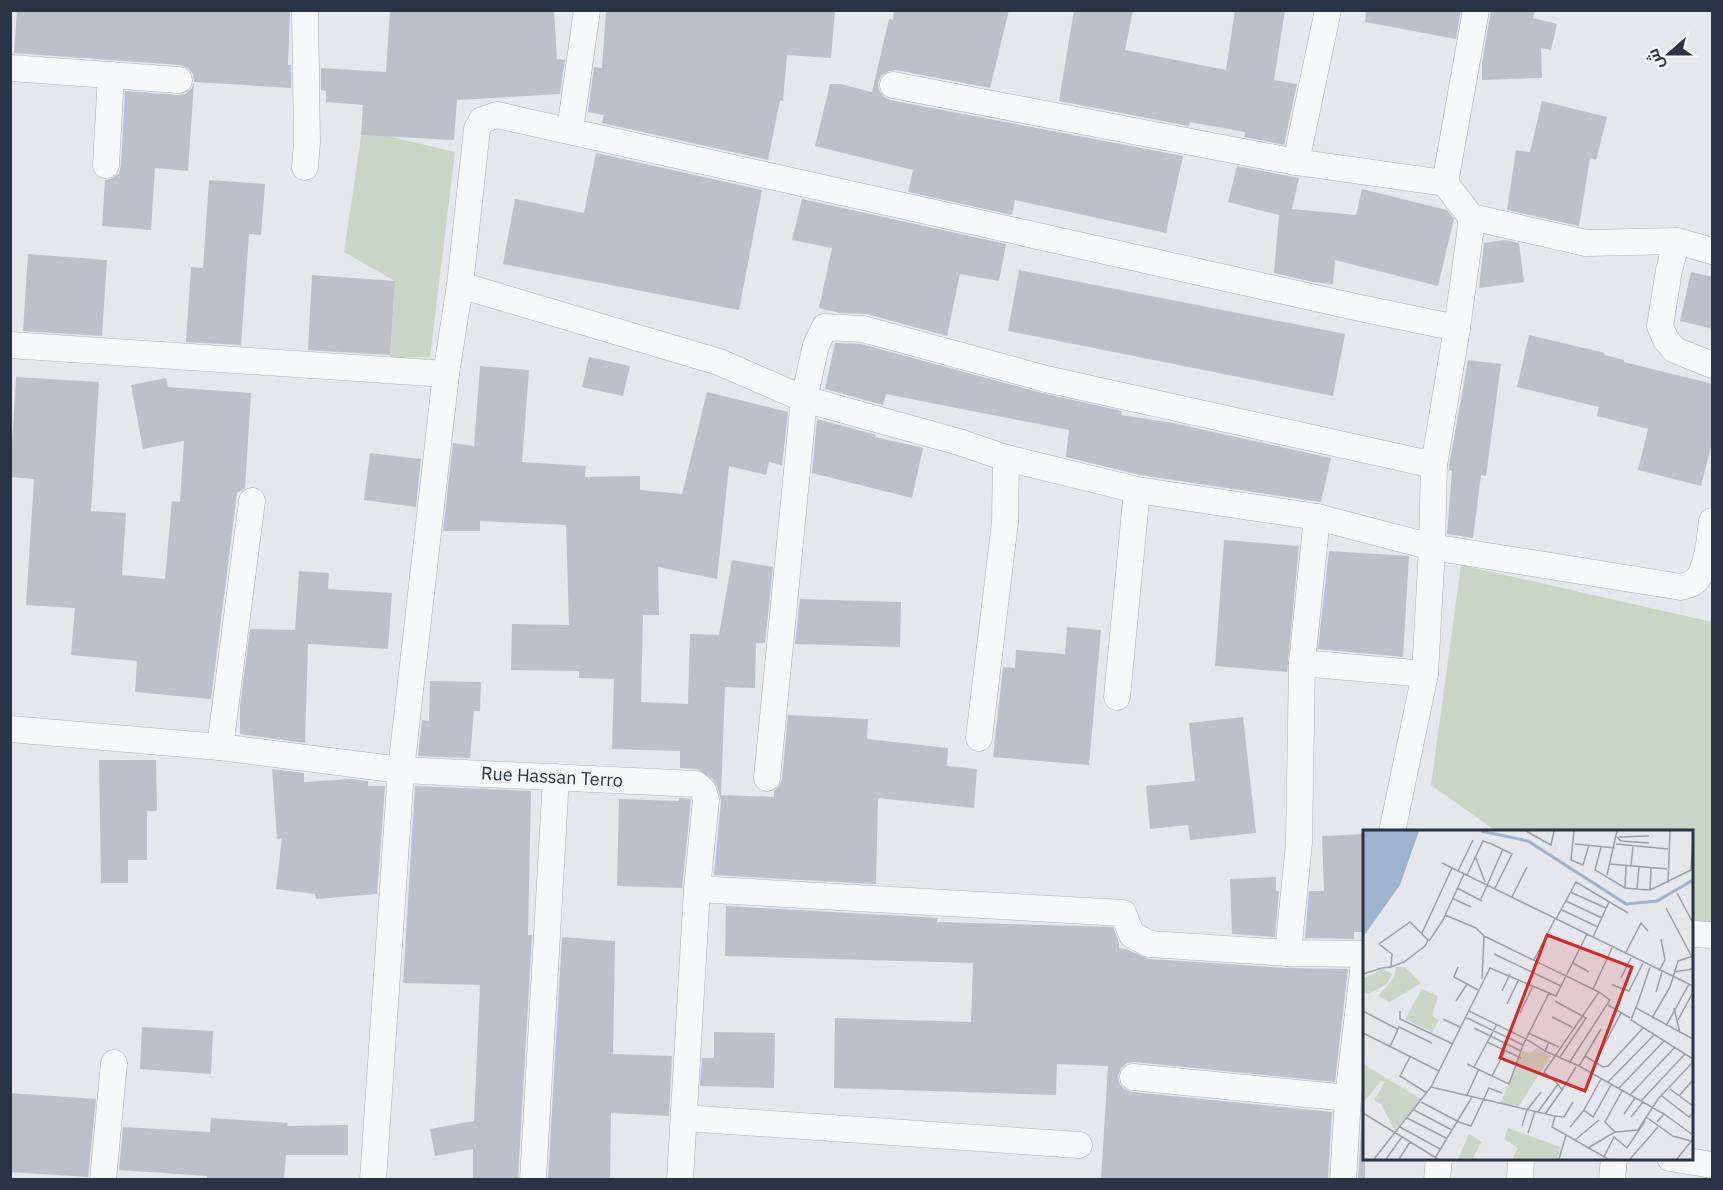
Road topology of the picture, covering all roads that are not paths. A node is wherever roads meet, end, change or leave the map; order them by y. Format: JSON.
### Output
{"nodes":[{"id":1,"x":304,"y":10,"type":"edge"},
{"id":2,"x":587,"y":10,"type":"edge"},
{"id":3,"x":1476,"y":10,"type":"edge"},
{"id":4,"x":1326,"y":11,"type":"edge"},
{"id":5,"x":10,"y":69,"type":"edge"},
{"id":6,"x":111,"y":75,"type":"junction"},
{"id":7,"x":179,"y":80,"type":"dead end"},
{"id":8,"x":893,"y":85,"type":"dead end"},
{"id":9,"x":570,"y":130,"type":"junction"},
{"id":10,"x":1296,"y":162,"type":"junction"},
{"id":11,"x":106,"y":165,"type":"dead end"},
{"id":12,"x":305,"y":167,"type":"dead end"},
{"id":13,"x":1445,"y":183,"type":"junction"},
{"id":14,"x":1471,"y":217,"type":"junction"},
{"id":15,"x":1677,"y":241,"type":"junction"},
{"id":16,"x":1713,"y":251,"type":"edge"},
{"id":17,"x":460,"y":285,"type":"junction"},
{"id":18,"x":1457,"y":327,"type":"junction"},
{"id":19,"x":10,"y":345,"type":"edge"},
{"id":20,"x":1713,"y":365,"type":"edge"},
{"id":21,"x":446,"y":374,"type":"junction"},
{"id":22,"x":804,"y":399,"type":"junction"},
{"id":23,"x":1006,"y":458,"type":"junction"},
{"id":24,"x":1434,"y":465,"type":"junction"},
{"id":25,"x":1137,"y":490,"type":"junction"},
{"id":26,"x":252,"y":501,"type":"dead end"},
{"id":27,"x":1317,"y":518,"type":"junction"},
{"id":28,"x":1713,"y":521,"type":"edge"},
{"id":29,"x":1432,"y":547,"type":"junction"},
{"id":30,"x":1302,"y":663,"type":"junction"},
{"id":31,"x":1425,"y":674,"type":"junction"},
{"id":32,"x":1117,"y":697,"type":"dead end"},
{"id":33,"x":10,"y":729,"type":"edge"},
{"id":34,"x":979,"y":738,"type":"dead end"},
{"id":35,"x":220,"y":747,"type":"junction"},
{"id":36,"x":401,"y":770,"type":"junction"},
{"id":37,"x":556,"y":777,"type":"junction"},
{"id":38,"x":767,"y":778,"type":"dead end"},
{"id":39,"x":1392,"y":830,"type":"edge"},
{"id":40,"x":697,"y":889,"type":"junction"},
{"id":41,"x":1693,"y":934,"type":"edge"},
{"id":42,"x":1713,"y":935,"type":"edge"},
{"id":43,"x":1288,"y":953,"type":"junction"},
{"id":44,"x":1363,"y":954,"type":"edge"},
{"id":45,"x":1363,"y":979,"type":"edge"},
{"id":46,"x":114,"y":1063,"type":"dead end"},
{"id":47,"x":1132,"y":1077,"type":"dead end"},
{"id":48,"x":1348,"y":1098,"type":"junction"},
{"id":49,"x":684,"y":1118,"type":"junction"},
{"id":50,"x":1079,"y":1145,"type":"dead end"},
{"id":51,"x":1439,"y":1160,"type":"edge"},
{"id":52,"x":1521,"y":1160,"type":"edge"},
{"id":53,"x":1614,"y":1160,"type":"edge"},
{"id":54,"x":1682,"y":1160,"type":"edge"},
{"id":55,"x":1713,"y":1165,"type":"edge"},
{"id":56,"x":103,"y":1179,"type":"edge"},
{"id":57,"x":373,"y":1179,"type":"edge"},
{"id":58,"x":533,"y":1179,"type":"edge"},
{"id":59,"x":680,"y":1179,"type":"edge"},
{"id":60,"x":1342,"y":1179,"type":"edge"},
{"id":61,"x":1437,"y":1179,"type":"edge"},
{"id":62,"x":1520,"y":1179,"type":"edge"},
{"id":63,"x":1612,"y":1179,"type":"edge"}],
"edges":[{"from":1,"to":12,"type":"street"},
{"from":2,"to":9,"type":"street"},
{"from":3,"to":13,"type":"street"},
{"from":4,"to":10,"type":"street"},
{"from":5,"to":6,"type":"street"},
{"from":6,"to":7,"type":"street"},
{"from":6,"to":11,"type":"street"},
{"from":8,"to":10,"type":"street"},
{"from":9,"to":17,"type":"street"},
{"from":9,"to":18,"type":"street"},
{"from":10,"to":13,"type":"street"},
{"from":13,"to":14,"type":"street"},
{"from":14,"to":15,"type":"street"},
{"from":14,"to":18,"type":"street"},
{"from":15,"to":16,"type":"street"},
{"from":15,"to":20,"type":"street"},
{"from":17,"to":21,"type":"street"},
{"from":17,"to":22,"type":"street"},
{"from":18,"to":24,"type":"street"},
{"from":19,"to":21,"type":"street"},
{"from":21,"to":36,"type":"street"},
{"from":22,"to":23,"type":"street"},
{"from":22,"to":24,"type":"street"},
{"from":22,"to":38,"type":"street"},
{"from":23,"to":25,"type":"street"},
{"from":23,"to":34,"type":"street"},
{"from":24,"to":29,"type":"street"},
{"from":25,"to":27,"type":"street"},
{"from":25,"to":32,"type":"street"},
{"from":26,"to":35,"type":"street"},
{"from":27,"to":29,"type":"street"},
{"from":27,"to":30,"type":"street"},
{"from":28,"to":29,"type":"street"},
{"from":29,"to":31,"type":"street"},
{"from":30,"to":31,"type":"street"},
{"from":30,"to":43,"type":"street"},
{"from":31,"to":39,"type":"street"},
{"from":33,"to":35,"type":"street","name":"Rue Hassan Terro"},
{"from":35,"to":36,"type":"street","name":"Rue Hassan Terro"},
{"from":36,"to":37,"type":"street","name":"Rue Hassan Terro"},
{"from":36,"to":57,"type":"street"},
{"from":37,"to":40,"type":"street","name":"Rue Hassan Terro"},
{"from":37,"to":58,"type":"street"},
{"from":40,"to":43,"type":"street"},
{"from":40,"to":49,"type":"street","name":"Rue Hassan Terro"},
{"from":41,"to":42,"type":"street"},
{"from":43,"to":44,"type":"street"},
{"from":45,"to":48,"type":"street"},
{"from":46,"to":56,"type":"street"},
{"from":47,"to":48,"type":"street"},
{"from":48,"to":60,"type":"street"},
{"from":49,"to":50,"type":"street"},
{"from":49,"to":59,"type":"street","name":"Rue Hassan Terro"},
{"from":51,"to":61,"type":"street"},
{"from":52,"to":62,"type":"street"},
{"from":53,"to":63,"type":"street"},
{"from":54,"to":55,"type":"street"}]}
